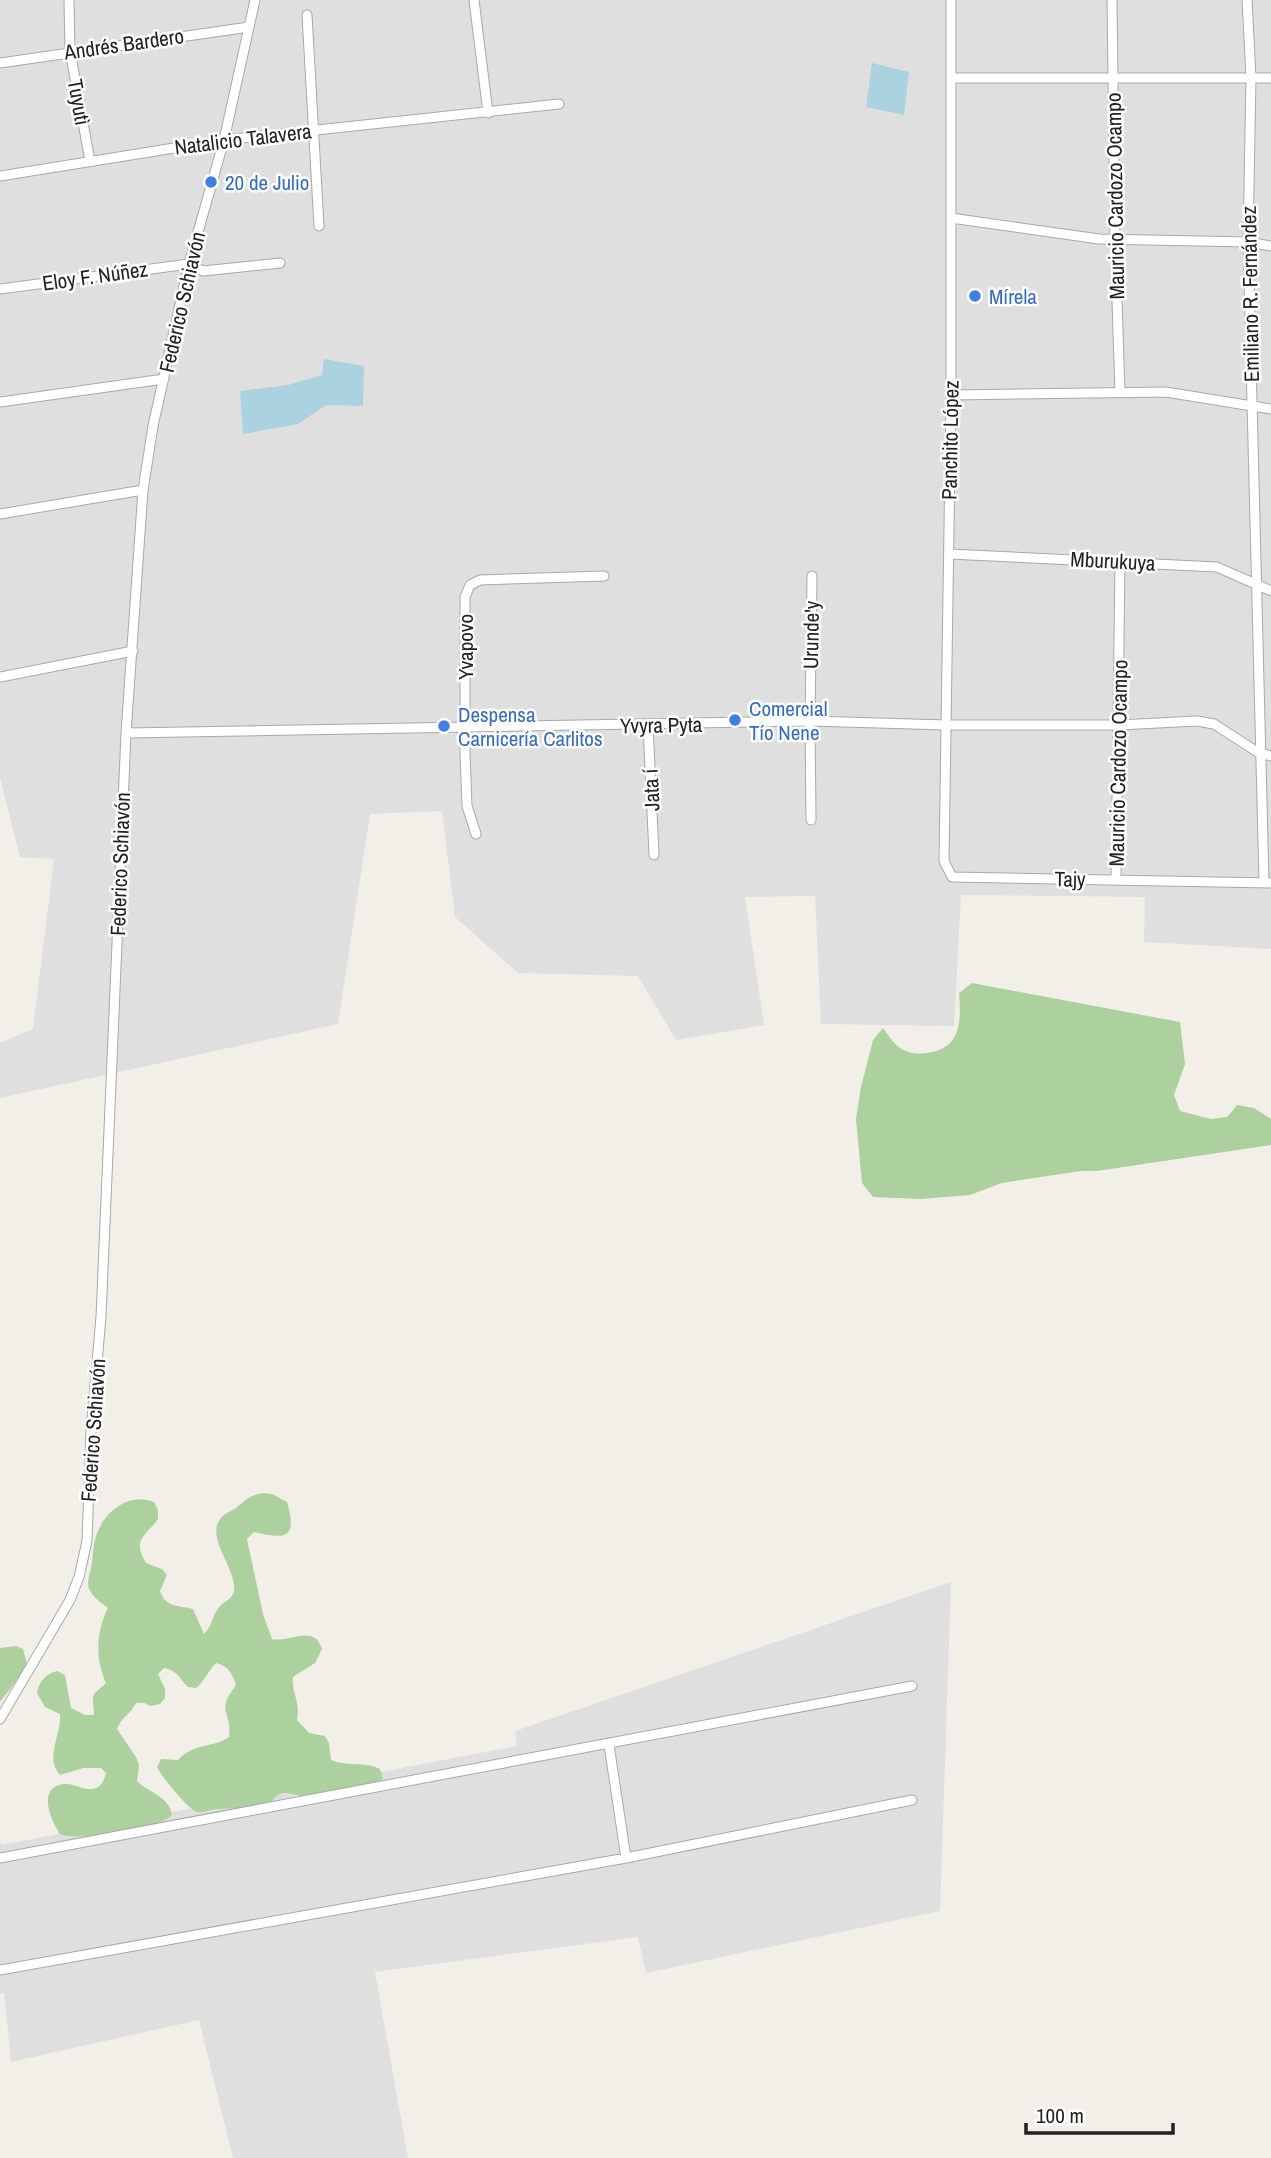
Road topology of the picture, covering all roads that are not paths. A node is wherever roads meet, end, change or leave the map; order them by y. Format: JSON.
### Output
{"nodes":[{"id":1,"x":69,"y":0,"type":"edge"},
{"id":2,"x":255,"y":0,"type":"edge"},
{"id":3,"x":474,"y":0,"type":"edge"},
{"id":4,"x":951,"y":0,"type":"edge"},
{"id":5,"x":1112,"y":0,"type":"edge"},
{"id":6,"x":1247,"y":0,"type":"edge"},
{"id":7,"x":307,"y":15,"type":"dead end"},
{"id":8,"x":249,"y":27,"type":"junction"},
{"id":9,"x":70,"y":51,"type":"junction"},
{"id":10,"x":0,"y":63,"type":"edge"},
{"id":11,"x":1113,"y":77,"type":"junction"},
{"id":12,"x":1251,"y":77,"type":"junction"},
{"id":13,"x":952,"y":78,"type":"junction"},
{"id":14,"x":1271,"y":78,"type":"edge"},
{"id":15,"x":559,"y":104,"type":"dead end"},
{"id":16,"x":488,"y":113,"type":"junction"},
{"id":17,"x":313,"y":130,"type":"junction"},
{"id":18,"x":224,"y":140,"type":"junction"},
{"id":19,"x":90,"y":161,"type":"junction"},
{"id":20,"x":0,"y":176,"type":"edge"},
{"id":21,"x":951,"y":218,"type":"junction"},
{"id":22,"x":319,"y":226,"type":"dead end"},
{"id":23,"x":1115,"y":240,"type":"junction"},
{"id":24,"x":1248,"y":242,"type":"junction"},
{"id":25,"x":1271,"y":246,"type":"edge"},
{"id":26,"x":280,"y":263,"type":"dead end"},
{"id":27,"x":189,"y":264,"type":"junction"},
{"id":28,"x":0,"y":289,"type":"edge"},
{"id":29,"x":164,"y":379,"type":"junction"},
{"id":30,"x":1120,"y":392,"type":"junction"},
{"id":31,"x":951,"y":395,"type":"junction"},
{"id":32,"x":0,"y":402,"type":"edge"},
{"id":33,"x":1252,"y":406,"type":"junction"},
{"id":34,"x":1271,"y":409,"type":"edge"},
{"id":35,"x":143,"y":490,"type":"junction"},
{"id":36,"x":0,"y":514,"type":"edge"},
{"id":37,"x":949,"y":554,"type":"junction"},
{"id":38,"x":1120,"y":561,"type":"junction"},
{"id":39,"x":604,"y":576,"type":"dead end"},
{"id":40,"x":812,"y":576,"type":"dead end"},
{"id":41,"x":1258,"y":586,"type":"junction"},
{"id":42,"x":1271,"y":592,"type":"edge"},
{"id":43,"x":133,"y":652,"type":"junction"},
{"id":44,"x":0,"y":677,"type":"edge"},
{"id":45,"x":810,"y":721,"type":"junction"},
{"id":46,"x":648,"y":725,"type":"junction"},
{"id":47,"x":946,"y":725,"type":"junction"},
{"id":48,"x":1119,"y":725,"type":"junction"},
{"id":49,"x":466,"y":728,"type":"junction"},
{"id":50,"x":126,"y":733,"type":"junction"},
{"id":51,"x":1259,"y":753,"type":"junction"},
{"id":52,"x":1271,"y":756,"type":"edge"},
{"id":53,"x":811,"y":820,"type":"dead end"},
{"id":54,"x":476,"y":834,"type":"dead end"},
{"id":55,"x":654,"y":855,"type":"dead end"},
{"id":56,"x":952,"y":877,"type":"joint"},
{"id":57,"x":1116,"y":880,"type":"junction"},
{"id":58,"x":1267,"y":882,"type":"edge"},
{"id":59,"x":912,"y":1686,"type":"dead end"},
{"id":60,"x":0,"y":1718,"type":"edge"},
{"id":61,"x":609,"y":1745,"type":"junction"},
{"id":62,"x":912,"y":1800,"type":"dead end"},
{"id":63,"x":0,"y":1858,"type":"edge"},
{"id":64,"x":626,"y":1858,"type":"junction"},
{"id":65,"x":0,"y":1969,"type":"edge"}],
"edges":[{"from":1,"to":9,"type":"street","name":"Tuyutì"},
{"from":2,"to":8,"type":"street","name":"Federico Schiavón"},
{"from":3,"to":16,"type":"street"},
{"from":4,"to":13,"type":"street","name":"Panchito López"},
{"from":5,"to":11,"type":"street","name":"Mauricio Cardozo Ocampo"},
{"from":6,"to":12,"type":"street","name":"Emiliano R. Fernández"},
{"from":7,"to":17,"type":"street"},
{"from":8,"to":9,"type":"street","name":"Andrés Bardero"},
{"from":8,"to":18,"type":"street","name":"Federico Schiavón"},
{"from":9,"to":10,"type":"street","name":"Andrés Bardero"},
{"from":9,"to":19,"type":"street","name":"Tuyutì"},
{"from":11,"to":12,"type":"street"},
{"from":11,"to":13,"type":"street"},
{"from":11,"to":23,"type":"street","name":"Mauricio Cardozo Ocampo"},
{"from":12,"to":14,"type":"street"},
{"from":12,"to":24,"type":"street","name":"Emiliano R. Fernández"},
{"from":13,"to":21,"type":"street","name":"Panchito López"},
{"from":15,"to":16,"type":"street","name":"Natalicio Talavera"},
{"from":16,"to":17,"type":"street","name":"Natalicio Talavera"},
{"from":17,"to":18,"type":"street","name":"Natalicio Talavera"},
{"from":17,"to":22,"type":"street"},
{"from":18,"to":19,"type":"street","name":"Natalicio Talavera"},
{"from":18,"to":27,"type":"street","name":"Federico Schiavón"},
{"from":19,"to":20,"type":"street","name":"Natalicio Talavera"},
{"from":21,"to":23,"type":"street"},
{"from":21,"to":31,"type":"street","name":"Panchito López"},
{"from":23,"to":24,"type":"street"},
{"from":23,"to":30,"type":"street","name":"Mauricio Cardozo Ocampo"},
{"from":24,"to":25,"type":"street"},
{"from":24,"to":33,"type":"street","name":"Emiliano R. Fernández"},
{"from":26,"to":27,"type":"street","name":"Eloy F. Núñez"},
{"from":27,"to":28,"type":"street","name":"Eloy F. Núñez"},
{"from":27,"to":29,"type":"street","name":"Federico Schiavón"},
{"from":29,"to":32,"type":"street"},
{"from":29,"to":35,"type":"street","name":"Federico Schiavón"},
{"from":30,"to":31,"type":"street"},
{"from":30,"to":33,"type":"street"},
{"from":31,"to":37,"type":"street","name":"Panchito López"},
{"from":33,"to":34,"type":"street"},
{"from":33,"to":41,"type":"street","name":"Emiliano R. Fernández"},
{"from":35,"to":36,"type":"street"},
{"from":35,"to":43,"type":"street","name":"Federico Schiavón"},
{"from":37,"to":38,"type":"street","name":"Mburukuya"},
{"from":37,"to":47,"type":"street","name":"Panchito López"},
{"from":38,"to":41,"type":"street","name":"Mburukuya"},
{"from":38,"to":48,"type":"street","name":"Mauricio Cardozo Ocampo"},
{"from":39,"to":49,"type":"street","name":"Yvapovo"},
{"from":40,"to":45,"type":"street","name":"Urunde'y"},
{"from":41,"to":42,"type":"street","name":"Mburukuya"},
{"from":41,"to":51,"type":"street","name":"Emiliano R. Fernández"},
{"from":43,"to":44,"type":"street"},
{"from":43,"to":50,"type":"street","name":"Federico Schiavón"},
{"from":45,"to":46,"type":"street","name":"Yvyra Pyta"},
{"from":45,"to":47,"type":"street","name":"Yvyra Pyta"},
{"from":45,"to":53,"type":"street","name":"Urunde'y"},
{"from":46,"to":49,"type":"street","name":"Yvyra Pyta"},
{"from":46,"to":55,"type":"street","name":"Jata í"},
{"from":47,"to":48,"type":"street","name":"Yvyra Pyta"},
{"from":47,"to":56,"type":"street","name":"Panchito López"},
{"from":48,"to":51,"type":"street","name":"Yvyra Pyta"},
{"from":48,"to":57,"type":"street","name":"Mauricio Cardozo Ocampo"},
{"from":49,"to":50,"type":"street","name":"Yvyra Pyta"},
{"from":49,"to":54,"type":"street","name":"Yvapovo"},
{"from":50,"to":60,"type":"street","name":"Federico Schiavón"},
{"from":51,"to":52,"type":"street","name":"Yvyra Pyta"},
{"from":51,"to":58,"type":"street","name":"Emiliano R. Fernández"},
{"from":56,"to":57,"type":"street","name":"Tajy"},
{"from":57,"to":58,"type":"street","name":"Tajy"},
{"from":59,"to":61,"type":"street"},
{"from":61,"to":63,"type":"street"},
{"from":61,"to":64,"type":"street"},
{"from":62,"to":64,"type":"street"},
{"from":64,"to":65,"type":"street"}]}
